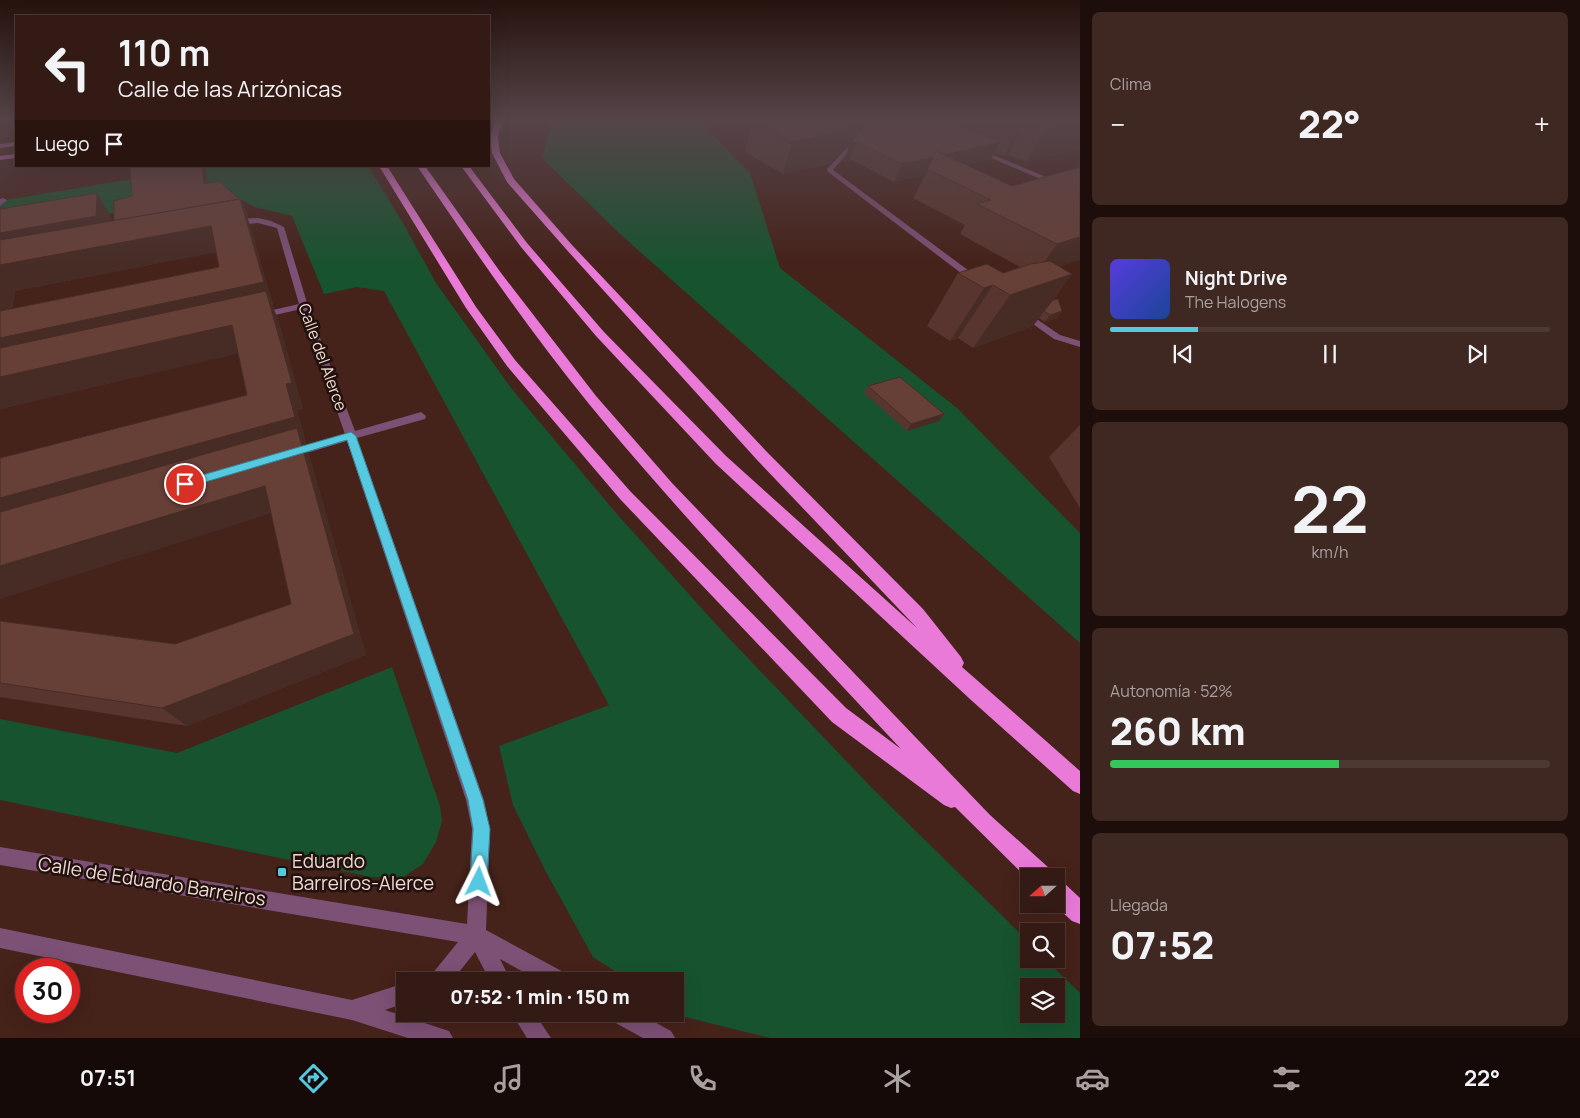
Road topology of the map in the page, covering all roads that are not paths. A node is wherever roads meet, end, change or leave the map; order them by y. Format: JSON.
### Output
{"nodes":[{"id":1,"x":385,"y":168,"type":"edge"},
{"id":2,"x":423,"y":168,"type":"edge"},
{"id":3,"x":467,"y":168,"type":"edge"},
{"id":4,"x":504,"y":168,"type":"edge"},
{"id":5,"x":830,"y":168,"type":"edge"},
{"id":6,"x":1021,"y":168,"type":"edge"},
{"id":7,"x":1080,"y":194,"type":"edge"},
{"id":8,"x":220,"y":225,"type":"edge"},
{"id":9,"x":985,"y":287,"type":"edge"},
{"id":10,"x":304,"y":306,"type":"junction"},
{"id":11,"x":1012,"y":306,"type":"edge"},
{"id":12,"x":253,"y":317,"type":"edge"},
{"id":13,"x":1080,"y":344,"type":"edge"},
{"id":14,"x":420,"y":416,"type":"dead end"},
{"id":15,"x":351,"y":436,"type":"junction"},
{"id":16,"x":277,"y":458,"type":"edge"},
{"id":17,"x":978,"y":694,"type":"junction"},
{"id":18,"x":1080,"y":784,"type":"edge"},
{"id":19,"x":983,"y":822,"type":"junction"},
{"id":20,"x":0,"y":856,"type":"edge"},
{"id":21,"x":1032,"y":868,"type":"edge"},
{"id":22,"x":1065,"y":899,"type":"edge"},
{"id":23,"x":1080,"y":913,"type":"edge"},
{"id":24,"x":476,"y":935,"type":"junction"},
{"id":25,"x":0,"y":938,"type":"edge"},
{"id":26,"x":446,"y":972,"type":"edge"},
{"id":27,"x":496,"y":972,"type":"edge"},
{"id":28,"x":544,"y":972,"type":"edge"},
{"id":29,"x":396,"y":996,"type":"edge"},
{"id":30,"x":352,"y":1010,"type":"junction"},
{"id":31,"x":528,"y":1022,"type":"edge"},
{"id":32,"x":634,"y":1022,"type":"edge"},
{"id":33,"x":442,"y":1038,"type":"edge"},
{"id":34,"x":540,"y":1038,"type":"edge"},
{"id":35,"x":664,"y":1038,"type":"edge"}],
"edges":[{"from":1,"to":19,"type":"highway"},
{"from":2,"to":19,"type":"highway"},
{"from":3,"to":17,"type":"highway"},
{"from":4,"to":17,"type":"highway"},
{"from":5,"to":9,"type":"street"},
{"from":6,"to":7,"type":"street"},
{"from":8,"to":10,"type":"street","name":"Calle del Alerce"},
{"from":10,"to":12,"type":"street"},
{"from":10,"to":15,"type":"street","name":"Calle del Alerce"},
{"from":11,"to":13,"type":"street"},
{"from":14,"to":15,"type":"street"},
{"from":15,"to":16,"type":"street"},
{"from":15,"to":24,"type":"street","name":"Calle del Alerce"},
{"from":17,"to":18,"type":"highway"},
{"from":19,"to":21,"type":"highway"},
{"from":20,"to":24,"type":"street","name":"Calle de Eduardo Barreiros"},
{"from":22,"to":23,"type":"highway"},
{"from":24,"to":26,"type":"street"},
{"from":24,"to":27,"type":"street"},
{"from":24,"to":28,"type":"street","name":"Calle de Eduardo Barreiros"},
{"from":25,"to":30,"type":"street"},
{"from":29,"to":30,"type":"street"},
{"from":30,"to":33,"type":"street"},
{"from":31,"to":34,"type":"street"},
{"from":32,"to":35,"type":"street"}]}
